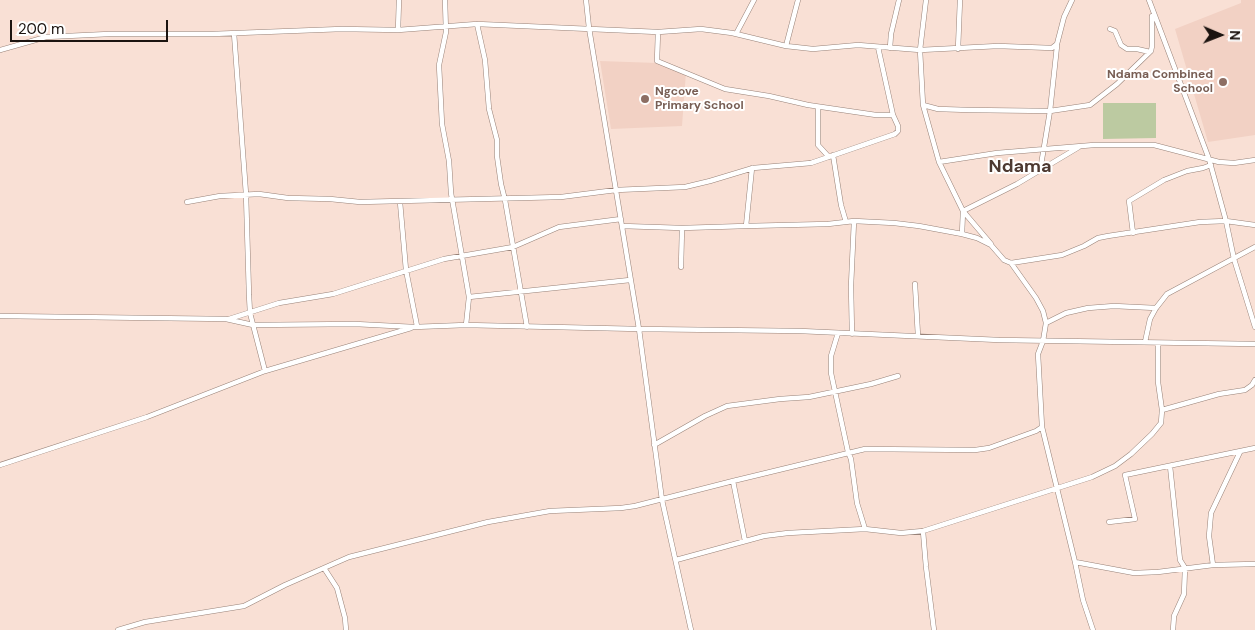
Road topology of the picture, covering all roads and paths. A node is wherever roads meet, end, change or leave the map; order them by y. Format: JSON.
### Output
{"nodes":[{"id":1,"x":399,"y":0,"type":"edge"},
{"id":2,"x":445,"y":0,"type":"edge"},
{"id":3,"x":586,"y":0,"type":"edge"},
{"id":4,"x":754,"y":0,"type":"edge"},
{"id":5,"x":798,"y":0,"type":"edge"},
{"id":6,"x":900,"y":0,"type":"edge"},
{"id":7,"x":926,"y":0,"type":"edge"},
{"id":8,"x":960,"y":0,"type":"edge"},
{"id":9,"x":1072,"y":0,"type":"edge"},
{"id":10,"x":1149,"y":0,"type":"edge"},
{"id":11,"x":1154,"y":0,"type":"edge"},
{"id":12,"x":1152,"y":13,"type":"junction"},
{"id":13,"x":477,"y":24,"type":"junction"},
{"id":14,"x":445,"y":26,"type":"junction"},
{"id":15,"x":589,"y":28,"type":"junction"},
{"id":16,"x":1110,"y":29,"type":"dead end"},
{"id":17,"x":398,"y":30,"type":"junction"},
{"id":18,"x":658,"y":32,"type":"junction"},
{"id":19,"x":234,"y":33,"type":"junction"},
{"id":20,"x":736,"y":34,"type":"junction"},
{"id":21,"x":1057,"y":44,"type":"junction"},
{"id":22,"x":786,"y":46,"type":"junction"},
{"id":23,"x":878,"y":47,"type":"junction"},
{"id":24,"x":890,"y":48,"type":"junction"},
{"id":25,"x":958,"y":49,"type":"junction"},
{"id":26,"x":0,"y":50,"type":"edge"},
{"id":27,"x":920,"y":50,"type":"junction"},
{"id":28,"x":1150,"y":52,"type":"junction"},
{"id":29,"x":923,"y":105,"type":"junction"},
{"id":30,"x":818,"y":107,"type":"junction"},
{"id":31,"x":1050,"y":111,"type":"junction"},
{"id":32,"x":893,"y":115,"type":"junction"},
{"id":33,"x":1080,"y":146,"type":"junction"},
{"id":34,"x":1043,"y":149,"type":"junction"},
{"id":35,"x":831,"y":156,"type":"junction"},
{"id":36,"x":1255,"y":160,"type":"edge"},
{"id":37,"x":939,"y":162,"type":"junction"},
{"id":38,"x":1210,"y":162,"type":"junction"},
{"id":39,"x":752,"y":168,"type":"junction"},
{"id":40,"x":1040,"y":170,"type":"junction"},
{"id":41,"x":616,"y":190,"type":"junction"},
{"id":42,"x":246,"y":194,"type":"junction"},
{"id":43,"x":505,"y":200,"type":"junction"},
{"id":44,"x":454,"y":201,"type":"junction"},
{"id":45,"x":187,"y":202,"type":"dead end"},
{"id":46,"x":400,"y":202,"type":"junction"},
{"id":47,"x":963,"y":211,"type":"junction"},
{"id":48,"x":621,"y":219,"type":"junction"},
{"id":49,"x":854,"y":220,"type":"junction"},
{"id":50,"x":1226,"y":221,"type":"junction"},
{"id":51,"x":846,"y":222,"type":"junction"},
{"id":52,"x":1255,"y":225,"type":"edge"},
{"id":53,"x":622,"y":226,"type":"junction"},
{"id":54,"x":746,"y":226,"type":"junction"},
{"id":55,"x":682,"y":228,"type":"junction"},
{"id":56,"x":1133,"y":233,"type":"junction"},
{"id":57,"x":962,"y":234,"type":"junction"},
{"id":58,"x":992,"y":245,"type":"junction"},
{"id":59,"x":512,"y":246,"type":"junction"},
{"id":60,"x":1255,"y":247,"type":"edge"},
{"id":61,"x":462,"y":256,"type":"junction"},
{"id":62,"x":1234,"y":259,"type":"junction"},
{"id":63,"x":1011,"y":263,"type":"junction"},
{"id":64,"x":680,"y":267,"type":"dead end"},
{"id":65,"x":406,"y":270,"type":"junction"},
{"id":66,"x":630,"y":280,"type":"junction"},
{"id":67,"x":915,"y":284,"type":"dead end"},
{"id":68,"x":522,"y":293,"type":"junction"},
{"id":69,"x":469,"y":297,"type":"junction"},
{"id":70,"x":1156,"y":308,"type":"junction"},
{"id":71,"x":1253,"y":310,"type":"edge"},
{"id":72,"x":250,"y":313,"type":"junction"},
{"id":73,"x":0,"y":316,"type":"edge"},
{"id":74,"x":226,"y":319,"type":"junction"},
{"id":75,"x":1046,"y":323,"type":"junction"},
{"id":76,"x":254,"y":325,"type":"junction"},
{"id":77,"x":466,"y":325,"type":"junction"},
{"id":78,"x":416,"y":327,"type":"junction"},
{"id":79,"x":527,"y":327,"type":"junction"},
{"id":80,"x":1255,"y":327,"type":"edge"},
{"id":81,"x":639,"y":329,"type":"junction"},
{"id":82,"x":838,"y":333,"type":"junction"},
{"id":83,"x":852,"y":334,"type":"junction"},
{"id":84,"x":918,"y":336,"type":"junction"},
{"id":85,"x":1043,"y":341,"type":"junction"},
{"id":86,"x":1145,"y":342,"type":"junction"},
{"id":87,"x":1158,"y":342,"type":"junction"},
{"id":88,"x":1255,"y":344,"type":"edge"},
{"id":89,"x":265,"y":371,"type":"junction"},
{"id":90,"x":898,"y":376,"type":"dead end"},
{"id":91,"x":1255,"y":380,"type":"edge"},
{"id":92,"x":835,"y":390,"type":"junction"},
{"id":93,"x":1162,"y":410,"type":"junction"},
{"id":94,"x":1042,"y":427,"type":"junction"},
{"id":95,"x":654,"y":445,"type":"junction"},
{"id":96,"x":1255,"y":448,"type":"edge"},
{"id":97,"x":848,"y":452,"type":"junction"},
{"id":98,"x":1240,"y":452,"type":"junction"},
{"id":99,"x":0,"y":465,"type":"edge"},
{"id":100,"x":1170,"y":466,"type":"junction"},
{"id":101,"x":733,"y":481,"type":"junction"},
{"id":102,"x":1057,"y":488,"type":"junction"},
{"id":103,"x":662,"y":500,"type":"junction"},
{"id":104,"x":1109,"y":522,"type":"dead end"},
{"id":105,"x":865,"y":529,"type":"junction"},
{"id":106,"x":923,"y":531,"type":"junction"},
{"id":107,"x":745,"y":541,"type":"junction"},
{"id":108,"x":676,"y":560,"type":"junction"},
{"id":109,"x":1075,"y":562,"type":"junction"},
{"id":110,"x":1255,"y":564,"type":"edge"},
{"id":111,"x":1213,"y":565,"type":"junction"},
{"id":112,"x":324,"y":568,"type":"junction"},
{"id":113,"x":1185,"y":568,"type":"junction"},
{"id":114,"x":118,"y":630,"type":"edge"},
{"id":115,"x":346,"y":630,"type":"edge"},
{"id":116,"x":691,"y":630,"type":"edge"},
{"id":117,"x":934,"y":630,"type":"edge"},
{"id":118,"x":1093,"y":630,"type":"edge"},
{"id":119,"x":1173,"y":630,"type":"edge"}],
"edges":[{"from":1,"to":17,"type":"street"},
{"from":2,"to":14,"type":"street"},
{"from":3,"to":15,"type":"street"},
{"from":4,"to":20,"type":"street"},
{"from":5,"to":22,"type":"street"},
{"from":6,"to":24,"type":"street"},
{"from":7,"to":27,"type":"street"},
{"from":8,"to":25,"type":"street"},
{"from":9,"to":21,"type":"street"},
{"from":10,"to":12,"type":"street"},
{"from":11,"to":12,"type":"street"},
{"from":12,"to":28,"type":"street"},
{"from":12,"to":38,"type":"street"},
{"from":13,"to":14,"type":"street"},
{"from":13,"to":15,"type":"street"},
{"from":13,"to":43,"type":"street"},
{"from":14,"to":17,"type":"street"},
{"from":14,"to":44,"type":"street"},
{"from":15,"to":18,"type":"street"},
{"from":15,"to":41,"type":"street"},
{"from":16,"to":28,"type":"street"},
{"from":17,"to":19,"type":"street"},
{"from":18,"to":20,"type":"street"},
{"from":18,"to":30,"type":"street"},
{"from":19,"to":26,"type":"street"},
{"from":19,"to":42,"type":"street"},
{"from":20,"to":22,"type":"street"},
{"from":21,"to":25,"type":"street"},
{"from":21,"to":31,"type":"street"},
{"from":22,"to":23,"type":"street"},
{"from":23,"to":24,"type":"street"},
{"from":23,"to":32,"type":"street"},
{"from":24,"to":27,"type":"street"},
{"from":25,"to":27,"type":"street"},
{"from":27,"to":29,"type":"street"},
{"from":28,"to":31,"type":"street"},
{"from":29,"to":31,"type":"street"},
{"from":29,"to":37,"type":"street"},
{"from":30,"to":32,"type":"street"},
{"from":30,"to":35,"type":"street"},
{"from":31,"to":34,"type":"street"},
{"from":32,"to":35,"type":"street"},
{"from":33,"to":34,"type":"street"},
{"from":33,"to":38,"type":"street"},
{"from":33,"to":40,"type":"street"},
{"from":34,"to":37,"type":"street"},
{"from":34,"to":40,"type":"street"},
{"from":35,"to":39,"type":"street"},
{"from":35,"to":51,"type":"street"},
{"from":36,"to":38,"type":"street"},
{"from":37,"to":47,"type":"street"},
{"from":38,"to":50,"type":"street"},
{"from":38,"to":56,"type":"street"},
{"from":39,"to":41,"type":"street"},
{"from":39,"to":54,"type":"street"},
{"from":40,"to":47,"type":"street"},
{"from":41,"to":43,"type":"street"},
{"from":41,"to":48,"type":"street"},
{"from":42,"to":45,"type":"street"},
{"from":42,"to":46,"type":"street"},
{"from":42,"to":72,"type":"street"},
{"from":43,"to":44,"type":"street"},
{"from":43,"to":59,"type":"street"},
{"from":44,"to":46,"type":"street"},
{"from":44,"to":61,"type":"street"},
{"from":46,"to":65,"type":"street"},
{"from":47,"to":57,"type":"street"},
{"from":47,"to":58,"type":"street"},
{"from":48,"to":53,"type":"street"},
{"from":48,"to":59,"type":"street"},
{"from":49,"to":51,"type":"street"},
{"from":49,"to":57,"type":"street"},
{"from":49,"to":83,"type":"street"},
{"from":50,"to":52,"type":"street"},
{"from":50,"to":56,"type":"street"},
{"from":50,"to":62,"type":"street"},
{"from":51,"to":54,"type":"street"},
{"from":53,"to":55,"type":"street"},
{"from":53,"to":66,"type":"street"},
{"from":54,"to":55,"type":"street"},
{"from":55,"to":64,"type":"street"},
{"from":56,"to":63,"type":"street"},
{"from":57,"to":58,"type":"street"},
{"from":58,"to":63,"type":"street"},
{"from":59,"to":61,"type":"street"},
{"from":59,"to":68,"type":"street"},
{"from":60,"to":62,"type":"street"},
{"from":61,"to":65,"type":"street"},
{"from":61,"to":69,"type":"street"},
{"from":62,"to":70,"type":"street"},
{"from":62,"to":71,"type":"street"},
{"from":63,"to":75,"type":"street"},
{"from":65,"to":72,"type":"street"},
{"from":65,"to":78,"type":"street"},
{"from":66,"to":68,"type":"street"},
{"from":66,"to":81,"type":"street"},
{"from":67,"to":84,"type":"street"},
{"from":68,"to":69,"type":"street"},
{"from":68,"to":79,"type":"street"},
{"from":69,"to":77,"type":"street"},
{"from":70,"to":75,"type":"street"},
{"from":70,"to":86,"type":"street"},
{"from":71,"to":80,"type":"street"},
{"from":72,"to":74,"type":"street"},
{"from":72,"to":76,"type":"street"},
{"from":73,"to":74,"type":"street"},
{"from":74,"to":76,"type":"street"},
{"from":75,"to":85,"type":"street"},
{"from":76,"to":78,"type":"street"},
{"from":76,"to":89,"type":"street"},
{"from":77,"to":78,"type":"street"},
{"from":77,"to":79,"type":"street"},
{"from":78,"to":89,"type":"street"},
{"from":79,"to":81,"type":"street"},
{"from":81,"to":82,"type":"street"},
{"from":81,"to":95,"type":"street"},
{"from":82,"to":83,"type":"street"},
{"from":82,"to":92,"type":"street"},
{"from":83,"to":84,"type":"street"},
{"from":84,"to":85,"type":"street"},
{"from":85,"to":86,"type":"street"},
{"from":85,"to":94,"type":"street"},
{"from":86,"to":87,"type":"street"},
{"from":87,"to":88,"type":"street"},
{"from":87,"to":93,"type":"street"},
{"from":89,"to":99,"type":"street"},
{"from":90,"to":92,"type":"street"},
{"from":91,"to":93,"type":"street"},
{"from":92,"to":95,"type":"street"},
{"from":92,"to":97,"type":"street"},
{"from":93,"to":102,"type":"street"},
{"from":94,"to":97,"type":"street"},
{"from":94,"to":102,"type":"street"},
{"from":95,"to":103,"type":"street"},
{"from":96,"to":98,"type":"street"},
{"from":97,"to":101,"type":"street"},
{"from":97,"to":105,"type":"street"},
{"from":98,"to":100,"type":"street"},
{"from":98,"to":111,"type":"street"},
{"from":100,"to":104,"type":"street"},
{"from":100,"to":113,"type":"street"},
{"from":101,"to":103,"type":"street"},
{"from":101,"to":107,"type":"street"},
{"from":102,"to":106,"type":"street"},
{"from":102,"to":109,"type":"street"},
{"from":103,"to":108,"type":"street"},
{"from":103,"to":112,"type":"street"},
{"from":105,"to":106,"type":"street"},
{"from":105,"to":107,"type":"street"},
{"from":106,"to":117,"type":"street"},
{"from":107,"to":108,"type":"street"},
{"from":108,"to":116,"type":"street"},
{"from":109,"to":113,"type":"street"},
{"from":109,"to":118,"type":"street"},
{"from":110,"to":111,"type":"street"},
{"from":111,"to":113,"type":"street"},
{"from":112,"to":114,"type":"street"},
{"from":112,"to":115,"type":"street"},
{"from":113,"to":119,"type":"street"}]}
